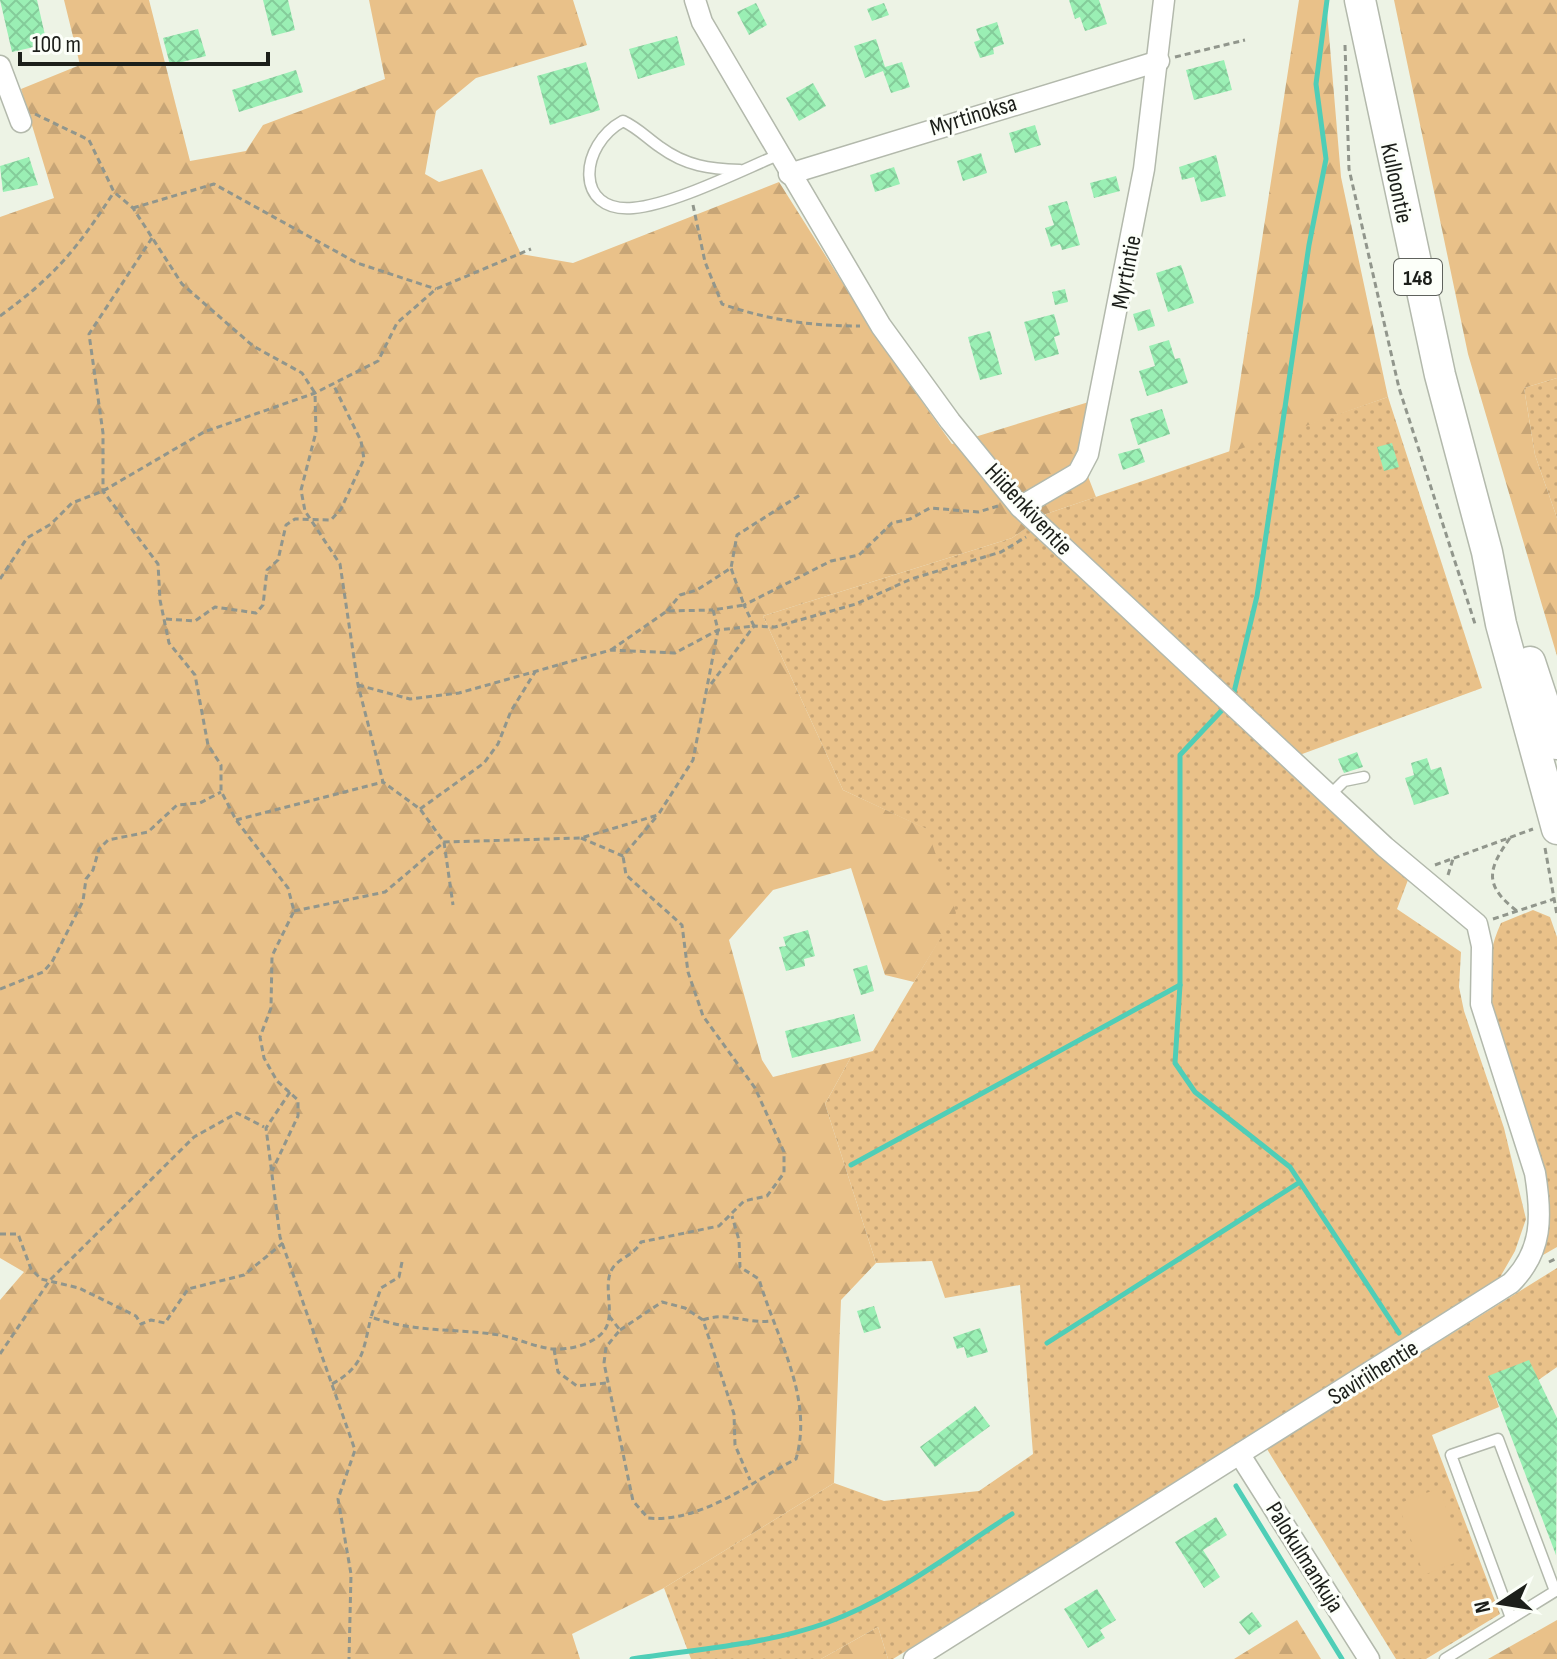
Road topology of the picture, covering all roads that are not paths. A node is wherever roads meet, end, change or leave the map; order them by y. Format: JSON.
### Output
{"nodes":[{"id":1,"x":695,"y":0,"type":"edge"},
{"id":2,"x":1164,"y":0,"type":"edge"},
{"id":3,"x":1360,"y":0,"type":"edge"},
{"id":4,"x":1159,"y":61,"type":"junction"},
{"id":5,"x":0,"y":66,"type":"edge"},
{"id":6,"x":18,"y":116,"type":"road end"},
{"id":7,"x":778,"y":155,"type":"junction"},
{"id":8,"x":740,"y":170,"type":"junction"},
{"id":9,"x":789,"y":174,"type":"junction"},
{"id":10,"x":1016,"y":502,"type":"junction"},
{"id":11,"x":1487,"y":552,"type":"junction"},
{"id":12,"x":1557,"y":744,"type":"edge"},
{"id":13,"x":1364,"y":777,"type":"dead end"},
{"id":14,"x":1330,"y":795,"type":"junction"},
{"id":15,"x":1542,"y":827,"type":"edge"},
{"id":16,"x":1477,"y":924,"type":"joint"},
{"id":17,"x":1240,"y":1455,"type":"junction"},
{"id":18,"x":1556,"y":1591,"type":"edge"},
{"id":19,"x":1511,"y":1618,"type":"junction"},
{"id":20,"x":914,"y":1659,"type":"edge"},
{"id":21,"x":1369,"y":1659,"type":"edge"},
{"id":22,"x":1445,"y":1659,"type":"edge"}],
"edges":[{"from":1,"to":7,"type":"street","name":"Hiidenkiventie"},
{"from":2,"to":4,"type":"street","name":"Myrtintie"},
{"from":3,"to":11,"type":"main road","name":"Kulloontie","number":"148"},
{"from":4,"to":9,"type":"street","name":"Myrtinoksa"},
{"from":4,"to":10,"type":"street","name":"Myrtintie"},
{"from":5,"to":6,"type":"street"},
{"from":7,"to":8,"type":"lane"},
{"from":7,"to":9,"type":"street","name":"Hiidenkiventie"},
{"from":8,"to":8,"type":"lane"},
{"from":9,"to":10,"type":"street","name":"Hiidenkiventie"},
{"from":10,"to":14,"type":"street","name":"Hiidenkiventie"},
{"from":11,"to":12,"type":"main road","name":"Kulloontie","number":"148"},
{"from":11,"to":15,"type":"main road","name":"Kulloontie","number":"148"},
{"from":13,"to":14,"type":"lane"},
{"from":14,"to":16,"type":"street","name":"Hiidenkiventie"},
{"from":16,"to":17,"type":"street","name":"Saviriihentie"},
{"from":17,"to":20,"type":"street","name":"Saviriihentie"},
{"from":17,"to":21,"type":"street","name":"Palokulmankuja"},
{"from":18,"to":19,"type":"lane"},
{"from":18,"to":19,"type":"lane"},
{"from":19,"to":22,"type":"lane"}]}
